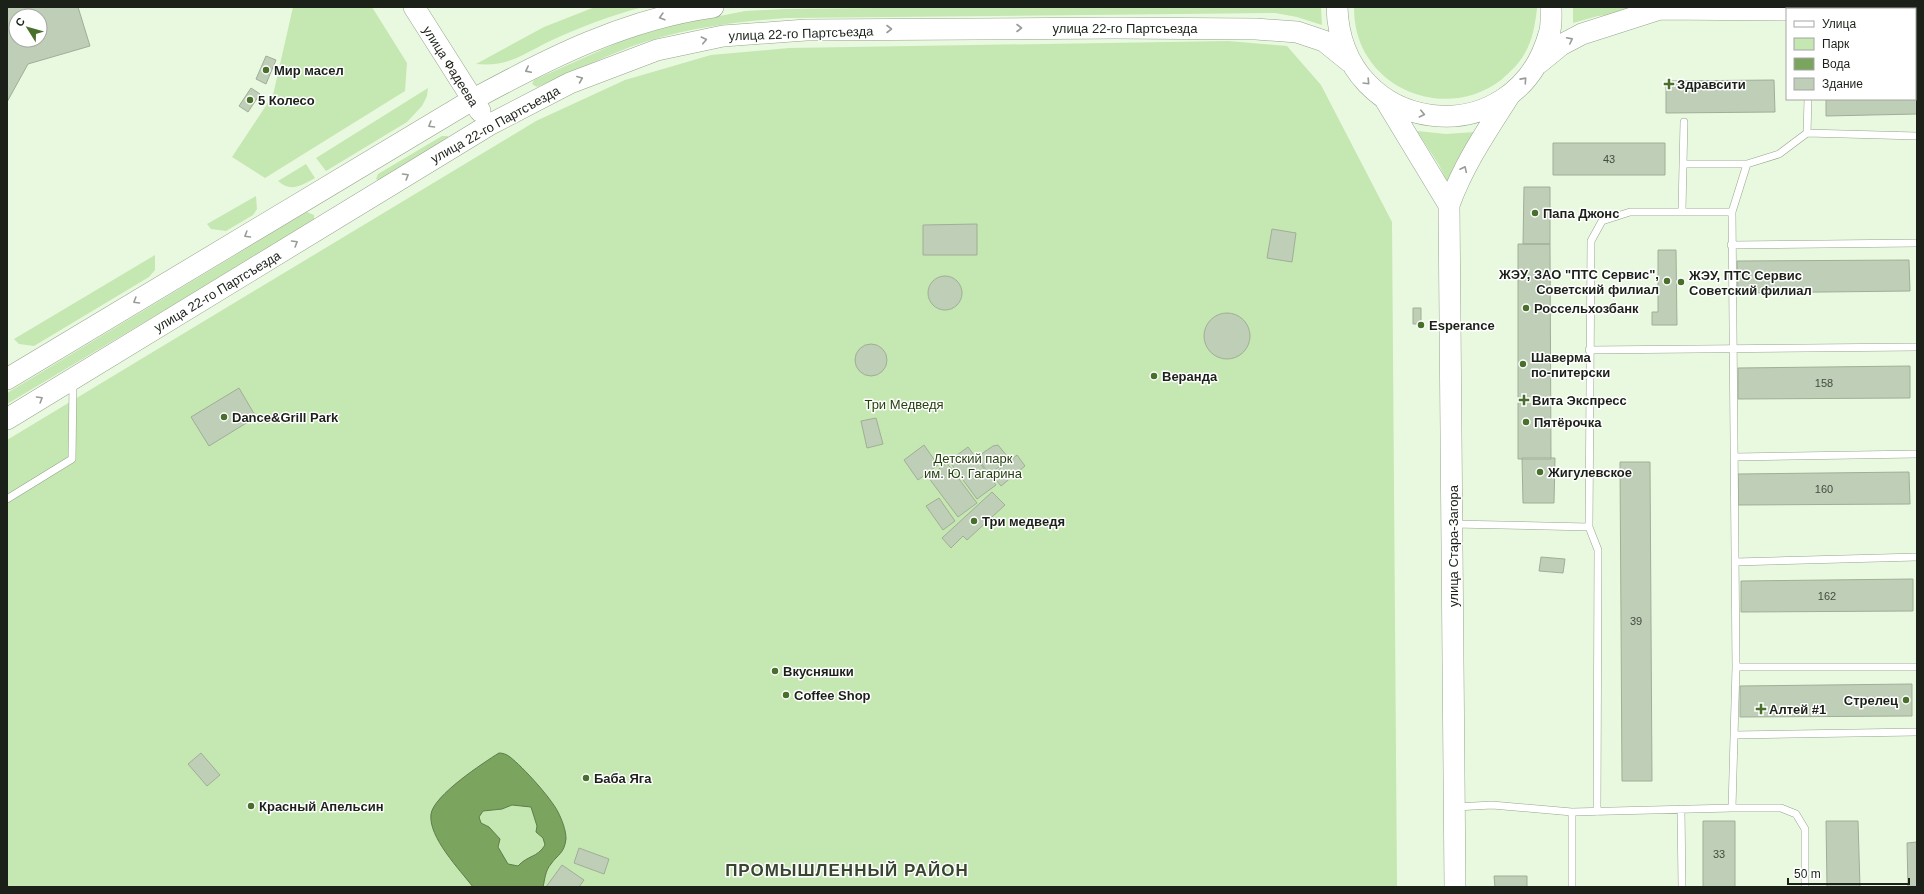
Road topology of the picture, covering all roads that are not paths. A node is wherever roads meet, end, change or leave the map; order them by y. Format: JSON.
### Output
{"nodes":[{"id":1,"x":414,"y":7,"type":"edge"},
{"id":2,"x":713,"y":7,"type":"edge"},
{"id":3,"x":1337,"y":7,"type":"edge"},
{"id":4,"x":1551,"y":7,"type":"edge"},
{"id":5,"x":1658,"y":8,"type":"edge"},
{"id":6,"x":683,"y":9,"type":"edge"},
{"id":7,"x":1786,"y":10,"type":"edge"},
{"id":8,"x":1350,"y":62,"type":"junction"},
{"id":9,"x":1538,"y":63,"type":"junction"},
{"id":10,"x":1509,"y":96,"type":"junction"},
{"id":11,"x":472,"y":100,"type":"junction"},
{"id":12,"x":1386,"y":100,"type":"junction"},
{"id":13,"x":1808,"y":100,"type":"edge"},
{"id":14,"x":1684,"y":122,"type":"dead end"},
{"id":15,"x":489,"y":125,"type":"junction"},
{"id":16,"x":1807,"y":133,"type":"junction"},
{"id":17,"x":1917,"y":136,"type":"edge"},
{"id":18,"x":1683,"y":164,"type":"junction"},
{"id":19,"x":1747,"y":164,"type":"junction"},
{"id":20,"x":356,"y":169,"type":"junction"},
{"id":21,"x":372,"y":196,"type":"junction"},
{"id":22,"x":310,"y":197,"type":"junction"},
{"id":23,"x":1449,"y":205,"type":"junction"},
{"id":24,"x":1682,"y":211,"type":"junction"},
{"id":25,"x":1732,"y":212,"type":"junction"},
{"id":26,"x":326,"y":224,"type":"junction"},
{"id":27,"x":1917,"y":243,"type":"edge"},
{"id":28,"x":1731,"y":245,"type":"junction"},
{"id":29,"x":1917,"y":346,"type":"edge"},
{"id":30,"x":1734,"y":348,"type":"junction"},
{"id":31,"x":1589,"y":350,"type":"junction"},
{"id":32,"x":7,"y":379,"type":"edge"},
{"id":33,"x":73,"y":379,"type":"junction"},
{"id":34,"x":7,"y":419,"type":"edge"},
{"id":35,"x":1917,"y":454,"type":"edge"},
{"id":36,"x":1734,"y":458,"type":"junction"},
{"id":37,"x":7,"y":499,"type":"edge"},
{"id":38,"x":1453,"y":524,"type":"junction"},
{"id":39,"x":1589,"y":527,"type":"junction"},
{"id":40,"x":1917,"y":557,"type":"edge"},
{"id":41,"x":1735,"y":562,"type":"junction"},
{"id":42,"x":1736,"y":667,"type":"junction"},
{"id":43,"x":1917,"y":667,"type":"edge"},
{"id":44,"x":1916,"y":732,"type":"dead end"},
{"id":45,"x":1734,"y":735,"type":"junction"},
{"id":46,"x":1454,"y":807,"type":"junction"},
{"id":47,"x":1732,"y":808,"type":"junction"},
{"id":48,"x":1681,"y":809,"type":"junction"},
{"id":49,"x":1572,"y":812,"type":"junction"},
{"id":50,"x":1597,"y":812,"type":"junction"},
{"id":51,"x":1455,"y":887,"type":"edge"},
{"id":52,"x":1572,"y":887,"type":"edge"},
{"id":53,"x":1682,"y":887,"type":"edge"},
{"id":54,"x":1805,"y":887,"type":"edge"}],
"edges":[{"from":1,"to":11,"type":"street","name":"улица Фадеева"},
{"from":2,"to":6,"type":"street"},
{"from":3,"to":8,"type":"street"},
{"from":4,"to":9,"type":"street"},
{"from":5,"to":7,"type":"street"},
{"from":9,"to":5,"type":"street","one_way":true},
{"from":6,"to":11,"type":"street","one_way":true},
{"from":8,"to":12,"type":"street","one_way":true},
{"from":15,"to":8,"type":"street","name":"улица 22-го Партсъезда","one_way":true},
{"from":10,"to":9,"type":"street","name":"улица Стара-Загора","one_way":true},
{"from":12,"to":10,"type":"street","one_way":true},
{"from":23,"to":10,"type":"street","name":"улица Стара-Загора","one_way":true},
{"from":11,"to":15,"type":"street","name":"улица Фадеева"},
{"from":11,"to":20,"type":"street","one_way":true},
{"from":12,"to":23,"type":"street"},
{"from":13,"to":16,"type":"lane"},
{"from":14,"to":18,"type":"lane"},
{"from":21,"to":15,"type":"street","name":"улица 22-го Партсъезда","one_way":true},
{"from":16,"to":17,"type":"lane"},
{"from":16,"to":19,"type":"lane"},
{"from":18,"to":19,"type":"lane"},
{"from":18,"to":24,"type":"lane"},
{"from":19,"to":25,"type":"lane"},
{"from":20,"to":21,"type":"street"},
{"from":20,"to":22,"type":"street"},
{"from":21,"to":26,"type":"street","name":"улица 22-го Партсъезда"},
{"from":22,"to":26,"type":"street"},
{"from":22,"to":32,"type":"street","one_way":true},
{"from":23,"to":38,"type":"street","name":"улица Стара-Загора"},
{"from":24,"to":25,"type":"lane"},
{"from":24,"to":31,"type":"lane"},
{"from":25,"to":28,"type":"lane"},
{"from":33,"to":26,"type":"street","name":"улица 22-го Партсъезда","one_way":true},
{"from":27,"to":28,"type":"lane"},
{"from":28,"to":30,"type":"lane"},
{"from":29,"to":30,"type":"lane"},
{"from":30,"to":31,"type":"lane"},
{"from":30,"to":36,"type":"lane"},
{"from":31,"to":39,"type":"lane"},
{"from":34,"to":33,"type":"street","name":"улица 22-го Партсъезда","one_way":true},
{"from":33,"to":37,"type":"lane"},
{"from":35,"to":36,"type":"lane"},
{"from":36,"to":41,"type":"lane"},
{"from":38,"to":39,"type":"lane"},
{"from":38,"to":46,"type":"street","name":"улица Стара-Загора"},
{"from":39,"to":50,"type":"lane"},
{"from":40,"to":41,"type":"lane"},
{"from":41,"to":42,"type":"lane"},
{"from":42,"to":43,"type":"lane"},
{"from":42,"to":45,"type":"lane"},
{"from":44,"to":45,"type":"lane"},
{"from":45,"to":47,"type":"lane"},
{"from":46,"to":49,"type":"lane"},
{"from":46,"to":51,"type":"street","name":"улица Стара-Загора"},
{"from":47,"to":48,"type":"lane"},
{"from":47,"to":54,"type":"lane"},
{"from":48,"to":50,"type":"lane"},
{"from":48,"to":53,"type":"lane"},
{"from":49,"to":50,"type":"lane"},
{"from":49,"to":52,"type":"lane"}]}
